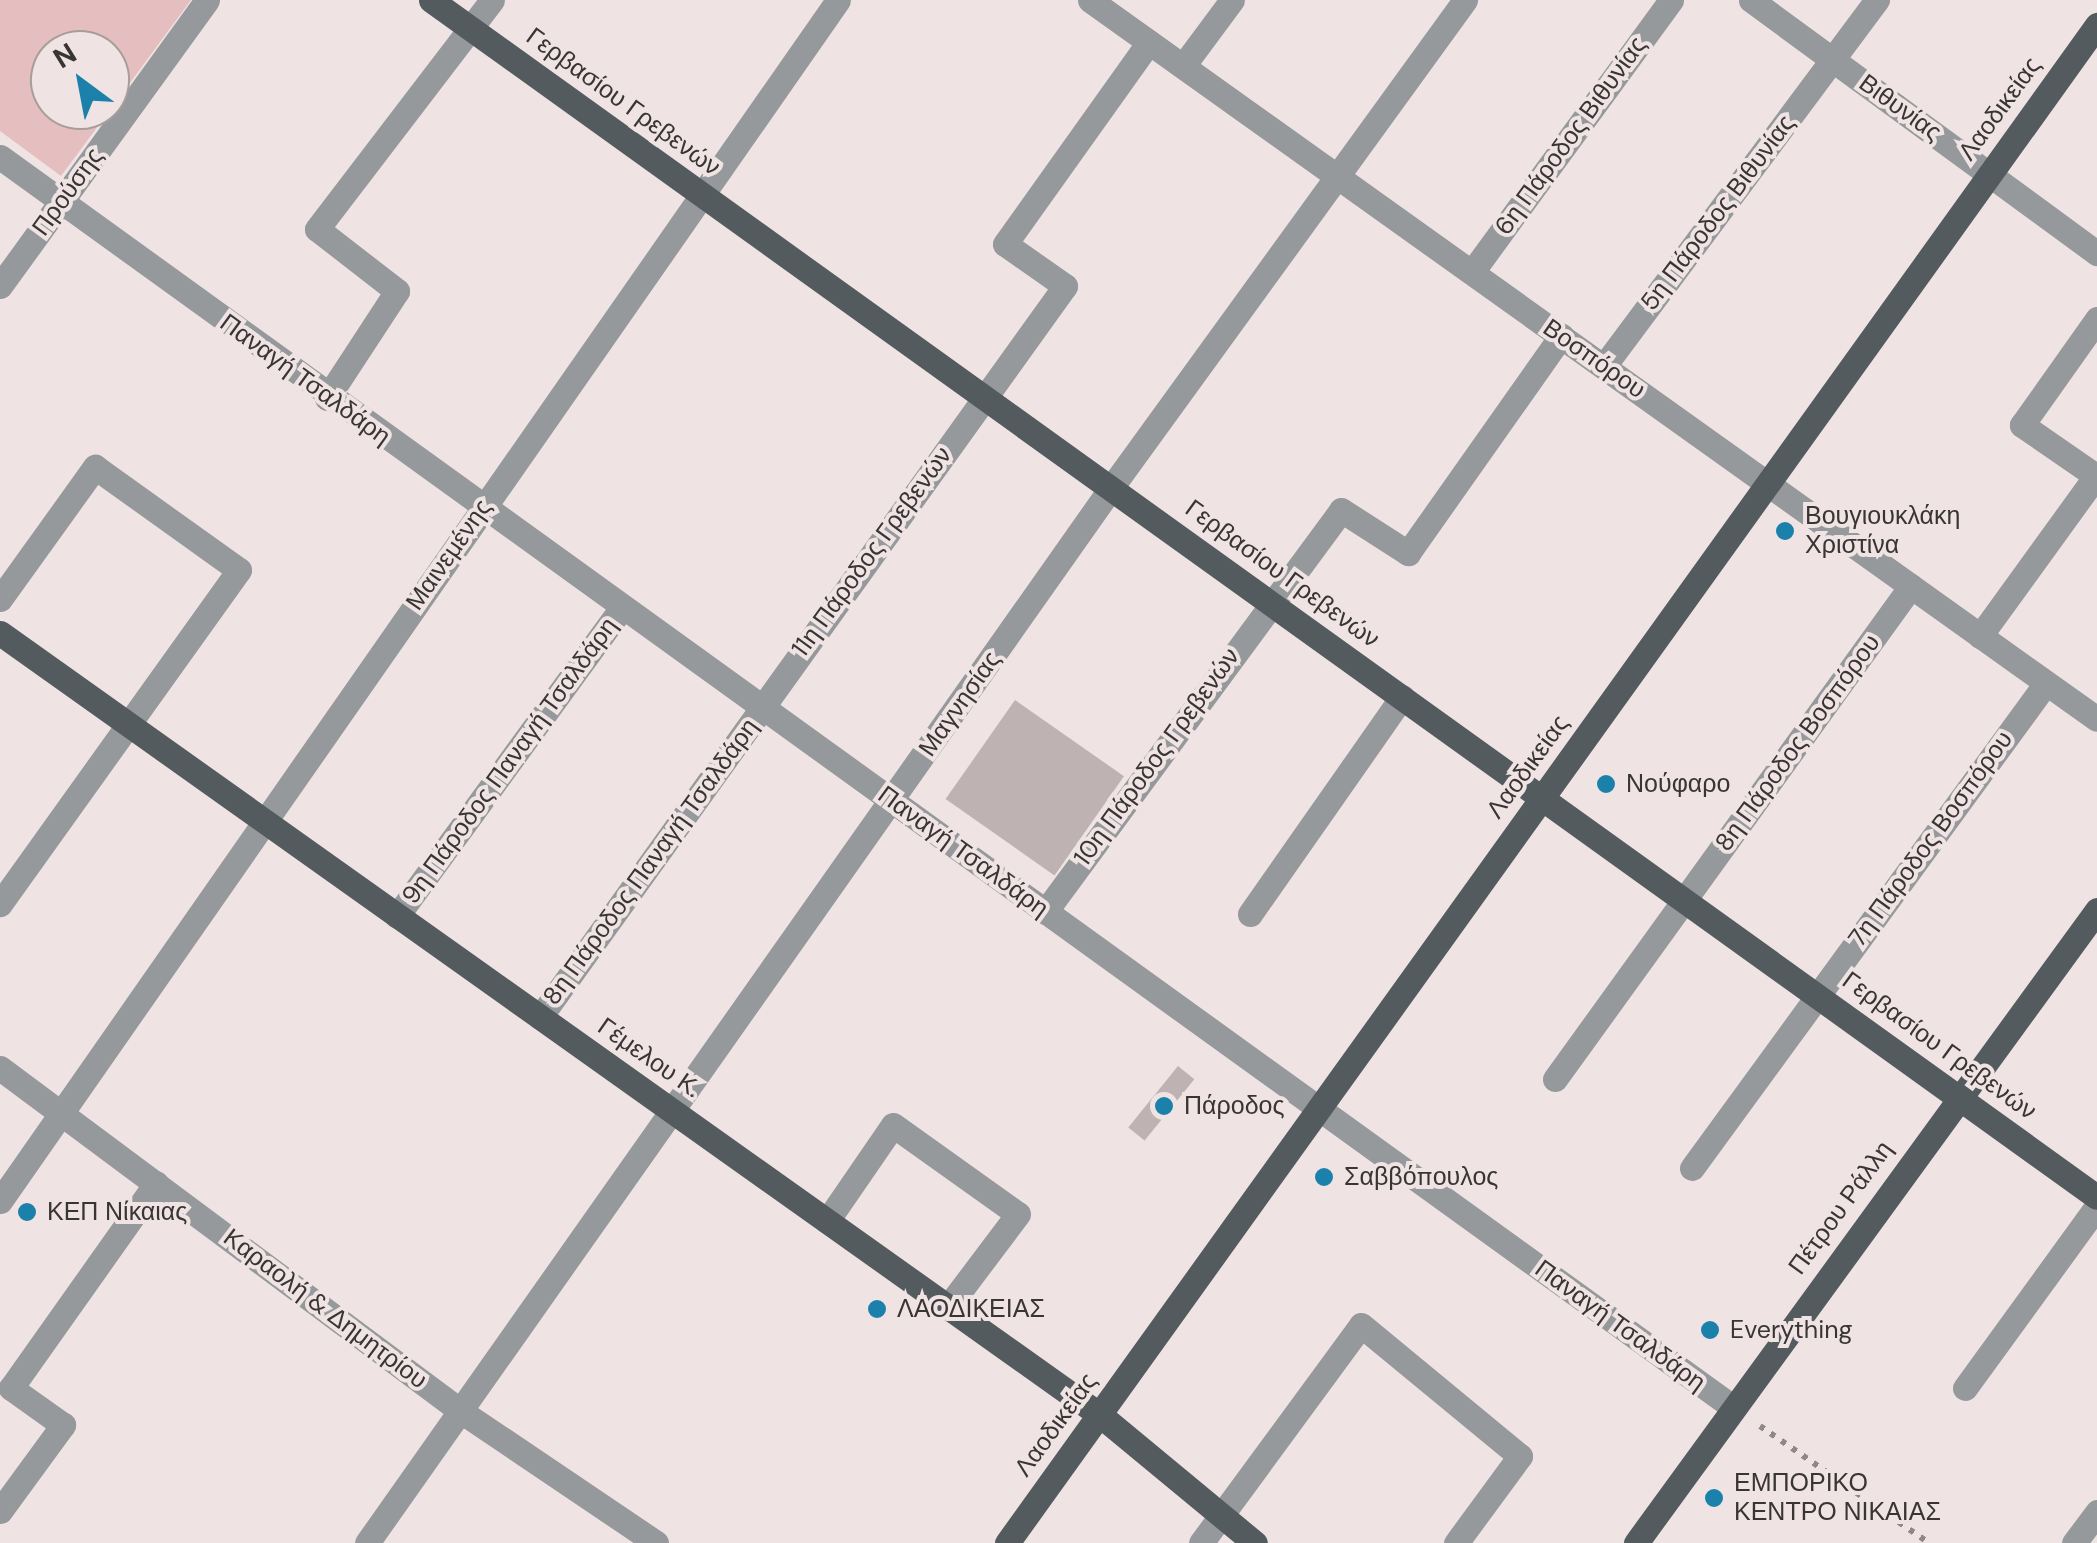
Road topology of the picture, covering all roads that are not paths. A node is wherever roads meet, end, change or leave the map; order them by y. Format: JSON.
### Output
{"nodes":[{"id":1,"x":206,"y":0,"type":"edge"},
{"id":2,"x":430,"y":0,"type":"edge"},
{"id":3,"x":492,"y":0,"type":"edge"},
{"id":4,"x":838,"y":0,"type":"edge"},
{"id":5,"x":1090,"y":0,"type":"edge"},
{"id":6,"x":1232,"y":0,"type":"edge"},
{"id":7,"x":1465,"y":0,"type":"edge"},
{"id":8,"x":1671,"y":0,"type":"edge"},
{"id":9,"x":1751,"y":0,"type":"edge"},
{"id":10,"x":1877,"y":0,"type":"edge"},
{"id":11,"x":2097,"y":25,"type":"edge"},
{"id":12,"x":470,"y":28,"type":"junction"},
{"id":13,"x":1150,"y":42,"type":"junction"},
{"id":14,"x":1833,"y":59,"type":"junction"},
{"id":15,"x":1182,"y":66,"type":"junction"},
{"id":16,"x":0,"y":157,"type":"edge"},
{"id":17,"x":1990,"y":174,"type":"junction"},
{"id":18,"x":1338,"y":176,"type":"junction"},
{"id":19,"x":702,"y":195,"type":"junction"},
{"id":20,"x":60,"y":203,"type":"junction"},
{"id":21,"x":2097,"y":252,"type":"edge"},
{"id":22,"x":1472,"y":272,"type":"junction"},
{"id":23,"x":0,"y":286,"type":"edge"},
{"id":24,"x":2097,"y":318,"type":"edge"},
{"id":25,"x":1561,"y":336,"type":"junction"},
{"id":26,"x":1604,"y":366,"type":"junction"},
{"id":27,"x":984,"y":397,"type":"junction"},
{"id":28,"x":327,"y":398,"type":"junction"},
{"id":29,"x":1768,"y":484,"type":"junction"},
{"id":30,"x":1111,"y":488,"type":"junction"},
{"id":31,"x":483,"y":507,"type":"junction"},
{"id":32,"x":1911,"y":586,"type":"junction"},
{"id":33,"x":0,"y":598,"type":"edge"},
{"id":34,"x":1270,"y":603,"type":"junction"},
{"id":35,"x":622,"y":607,"type":"junction"},
{"id":36,"x":0,"y":633,"type":"edge"},
{"id":37,"x":1980,"y":636,"type":"junction"},
{"id":38,"x":2046,"y":683,"type":"junction"},
{"id":39,"x":1402,"y":697,"type":"junction"},
{"id":40,"x":761,"y":707,"type":"junction"},
{"id":41,"x":2097,"y":719,"type":"edge"},
{"id":42,"x":128,"y":724,"type":"junction"},
{"id":43,"x":1542,"y":798,"type":"junction"},
{"id":44,"x":892,"y":802,"type":"junction"},
{"id":45,"x":265,"y":822,"type":"junction"},
{"id":46,"x":1685,"y":901,"type":"junction"},
{"id":47,"x":0,"y":904,"type":"edge"},
{"id":48,"x":2097,"y":910,"type":"edge"},
{"id":49,"x":1045,"y":912,"type":"junction"},
{"id":50,"x":1250,"y":914,"type":"dead end"},
{"id":51,"x":398,"y":916,"type":"junction"},
{"id":52,"x":1816,"y":995,"type":"junction"},
{"id":53,"x":540,"y":1016,"type":"junction"},
{"id":54,"x":0,"y":1068,"type":"edge"},
{"id":55,"x":1555,"y":1079,"type":"dead end"},
{"id":56,"x":1959,"y":1097,"type":"junction"},
{"id":57,"x":1319,"y":1110,"type":"junction"},
{"id":58,"x":64,"y":1112,"type":"junction"},
{"id":59,"x":673,"y":1112,"type":"junction"},
{"id":60,"x":1692,"y":1168,"type":"dead end"},
{"id":61,"x":156,"y":1182,"type":"junction"},
{"id":62,"x":2097,"y":1197,"type":"edge"},
{"id":63,"x":0,"y":1201,"type":"edge"},
{"id":64,"x":2097,"y":1206,"type":"edge"},
{"id":65,"x":826,"y":1221,"type":"junction"},
{"id":66,"x":948,"y":1307,"type":"junction"},
{"id":67,"x":1966,"y":1388,"type":"dead end"},
{"id":68,"x":1734,"y":1408,"type":"junction"},
{"id":69,"x":462,"y":1412,"type":"junction"},
{"id":70,"x":1100,"y":1415,"type":"junction"},
{"id":71,"x":0,"y":1511,"type":"edge"},
{"id":72,"x":2097,"y":1512,"type":"edge"},
{"id":73,"x":1220,"y":1515,"type":"junction"},
{"id":74,"x":617,"y":1533,"type":"edge"},
{"id":75,"x":367,"y":1543,"type":"edge"},
{"id":76,"x":656,"y":1543,"type":"edge"},
{"id":77,"x":1007,"y":1543,"type":"edge"},
{"id":78,"x":1200,"y":1543,"type":"edge"},
{"id":79,"x":1255,"y":1543,"type":"edge"},
{"id":80,"x":1456,"y":1543,"type":"edge"},
{"id":81,"x":1636,"y":1543,"type":"edge"},
{"id":82,"x":2074,"y":1543,"type":"edge"}],
"edges":[{"from":1,"to":20,"type":"street","name":"Προύσης"},
{"from":2,"to":12,"type":"main road","name":"Γερβασίου Γρεβενών"},
{"from":3,"to":12,"type":"street"},
{"from":4,"to":19,"type":"street","name":"Μαινεμένης"},
{"from":5,"to":13,"type":"street","name":"Βοσπόρου"},
{"from":6,"to":15,"type":"street"},
{"from":7,"to":18,"type":"street","name":"Μαγνησίας"},
{"from":8,"to":22,"type":"street","name":"6η Πάροδος Βιθυνίας"},
{"from":9,"to":14,"type":"street","name":"Βιθυνίας"},
{"from":10,"to":14,"type":"street","name":"5η Πάροδος Βιθυνίας"},
{"from":11,"to":17,"type":"main road","name":"Λαοδικείας"},
{"from":12,"to":19,"type":"main road","name":"Γερβασίου Γρεβενών"},
{"from":12,"to":28,"type":"street"},
{"from":13,"to":15,"type":"street","name":"Βοσπόρου"},
{"from":13,"to":27,"type":"street","name":"11η Πάροδος Γρεβενών"},
{"from":14,"to":17,"type":"street","name":"Βιθυνίας"},
{"from":14,"to":26,"type":"street","name":"5η Πάροδος Βιθυνίας"},
{"from":15,"to":18,"type":"street","name":"Βοσπόρου"},
{"from":16,"to":20,"type":"street","name":"Παναγή Τσαλδάρη"},
{"from":17,"to":21,"type":"street","name":"Βιθυνίας"},
{"from":17,"to":29,"type":"main road","name":"Λαοδικείας"},
{"from":18,"to":22,"type":"street","name":"Βοσπόρου"},
{"from":18,"to":30,"type":"street","name":"Μαγνησίας"},
{"from":19,"to":27,"type":"main road","name":"Γερβασίου Γρεβενών"},
{"from":19,"to":31,"type":"street","name":"Μαινεμένης"},
{"from":20,"to":23,"type":"street","name":"Προύσης"},
{"from":20,"to":28,"type":"street","name":"Παναγή Τσαλδάρη"},
{"from":22,"to":25,"type":"street","name":"Βοσπόρου"},
{"from":24,"to":37,"type":"street"},
{"from":25,"to":26,"type":"street","name":"Βοσπόρου"},
{"from":25,"to":34,"type":"street","name":"10η Πάροδος Γρεβενών"},
{"from":26,"to":29,"type":"street","name":"Βοσπόρου"},
{"from":27,"to":30,"type":"main road","name":"Γερβασίου Γρεβενών"},
{"from":27,"to":40,"type":"street","name":"11η Πάροδος Γρεβενών"},
{"from":28,"to":31,"type":"street","name":"Παναγή Τσαλδάρη"},
{"from":29,"to":32,"type":"street","name":"Βοσπόρου"},
{"from":29,"to":43,"type":"main road","name":"Λαοδικείας"},
{"from":30,"to":34,"type":"main road","name":"Γερβασίου Γρεβενών"},
{"from":30,"to":44,"type":"street","name":"Μαγνησίας"},
{"from":31,"to":35,"type":"street","name":"Παναγή Τσαλδάρη"},
{"from":31,"to":45,"type":"street","name":"Μαινεμένης"},
{"from":32,"to":37,"type":"street","name":"Βοσπόρου"},
{"from":32,"to":46,"type":"street","name":"8η Πάροδος Βοσπόρου"},
{"from":33,"to":42,"type":"street"},
{"from":34,"to":39,"type":"main road","name":"Γερβασίου Γρεβενών"},
{"from":34,"to":49,"type":"street","name":"10η Πάροδος Γρεβενών"},
{"from":35,"to":40,"type":"street","name":"Παναγή Τσαλδάρη"},
{"from":35,"to":51,"type":"street","name":"9η Πάροδος Παναγή Τσαλδάρη"},
{"from":36,"to":42,"type":"main road","name":"Γέμελου Κ."},
{"from":37,"to":38,"type":"street","name":"Βοσπόρου"},
{"from":38,"to":41,"type":"street","name":"Βοσπόρου"},
{"from":38,"to":52,"type":"street","name":"7η Πάροδος Βοσπόρου"},
{"from":39,"to":43,"type":"main road","name":"Γερβασίου Γρεβενών"},
{"from":39,"to":50,"type":"street"},
{"from":40,"to":44,"type":"street","name":"Παναγή Τσαλδάρη"},
{"from":40,"to":53,"type":"street","name":"8η Πάροδος Παναγή Τσαλδάρη"},
{"from":42,"to":45,"type":"main road","name":"Γέμελου Κ."},
{"from":42,"to":47,"type":"street"},
{"from":43,"to":46,"type":"main road","name":"Γερβασίου Γρεβενών"},
{"from":43,"to":57,"type":"main road","name":"Λαοδικείας"},
{"from":44,"to":49,"type":"street","name":"Παναγή Τσαλδάρη"},
{"from":44,"to":59,"type":"street","name":"Μαγνησίας"},
{"from":45,"to":51,"type":"main road","name":"Γέμελου Κ."},
{"from":45,"to":58,"type":"street","name":"Μαινεμένης"},
{"from":46,"to":52,"type":"main road","name":"Γερβασίου Γρεβενών"},
{"from":46,"to":55,"type":"street","name":"8η Πάροδος Βοσπόρου"},
{"from":48,"to":56,"type":"main road","name":"Πέτρου Ράλλη"},
{"from":49,"to":57,"type":"street","name":"Παναγή Τσαλδάρη"},
{"from":51,"to":53,"type":"main road","name":"Γέμελου Κ."},
{"from":52,"to":56,"type":"main road","name":"Γερβασίου Γρεβενών"},
{"from":52,"to":60,"type":"street","name":"7η Πάροδος Βοσπόρου"},
{"from":53,"to":59,"type":"main road","name":"Γέμελου Κ."},
{"from":54,"to":58,"type":"street","name":"Καραολή & Δημητρίου"},
{"from":56,"to":62,"type":"main road","name":"Γερβασίου Γρεβενών"},
{"from":56,"to":68,"type":"main road","name":"Πέτρου Ράλλη"},
{"from":57,"to":68,"type":"street","name":"Παναγή Τσαλδάρη"},
{"from":57,"to":70,"type":"main road","name":"Λαοδικείας"},
{"from":58,"to":61,"type":"street","name":"Καραολή & Δημητρίου"},
{"from":58,"to":63,"type":"street","name":"Μαινεμένης"},
{"from":59,"to":65,"type":"main road","name":"Γέμελου Κ."},
{"from":59,"to":69,"type":"street","name":"Μαγνησίας"},
{"from":61,"to":69,"type":"street","name":"Καραολή & Δημητρίου"},
{"from":61,"to":71,"type":"street"},
{"from":64,"to":67,"type":"street"},
{"from":65,"to":66,"type":"main road","name":"Γέμελου Κ."},
{"from":65,"to":66,"type":"street"},
{"from":66,"to":70,"type":"main road","name":"Γέμελου Κ."},
{"from":68,"to":81,"type":"main road","name":"Πέτρου Ράλλη"},
{"from":69,"to":74,"type":"street","name":"Καραολή & Δημητρίου"},
{"from":69,"to":75,"type":"street","name":"Μαγνησίας"},
{"from":70,"to":73,"type":"main road","name":"Γέμελου Κ."},
{"from":70,"to":77,"type":"main road","name":"Λαοδικείας"},
{"from":72,"to":82,"type":"street"},
{"from":73,"to":78,"type":"street"},
{"from":73,"to":79,"type":"main road","name":"Γέμελου Κ."},
{"from":73,"to":80,"type":"street"},
{"from":74,"to":76,"type":"street","name":"Καραολή & Δημητρίου"}]}
